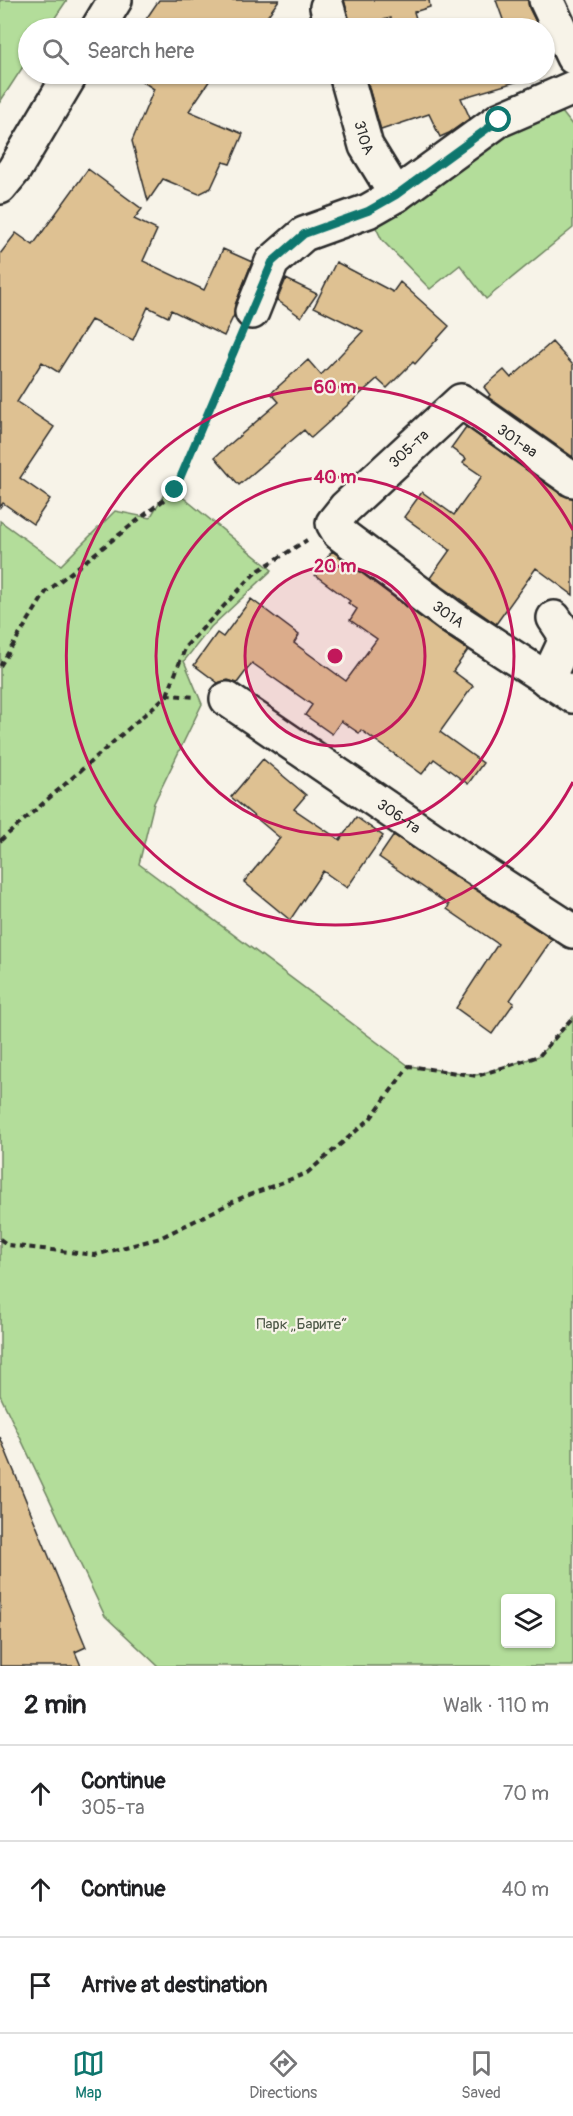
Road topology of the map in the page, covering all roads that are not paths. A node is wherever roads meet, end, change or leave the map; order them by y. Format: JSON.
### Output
{"nodes":[{"id":1,"x":115,"y":0,"type":"edge"},
{"id":2,"x":546,"y":0,"type":"edge"},
{"id":3,"x":104,"y":18,"type":"edge"},
{"id":4,"x":555,"y":18,"type":"edge"},
{"id":5,"x":555,"y":19,"type":"edge"},
{"id":6,"x":573,"y":57,"type":"edge"},
{"id":7,"x":65,"y":84,"type":"edge"},
{"id":8,"x":348,"y":84,"type":"edge"},
{"id":9,"x":573,"y":88,"type":"edge"},
{"id":10,"x":0,"y":187,"type":"edge"},
{"id":11,"x":396,"y":195,"type":"junction"},
{"id":12,"x":252,"y":312,"type":"road end"},
{"id":13,"x":461,"y":401,"type":"joint"},
{"id":14,"x":573,"y":480,"type":"edge"},
{"id":15,"x":333,"y":523,"type":"joint"},
{"id":16,"x":554,"y":618,"type":"dead end"},
{"id":17,"x":560,"y":688,"type":"edge"},
{"id":18,"x":227,"y":699,"type":"road end"},
{"id":19,"x":573,"y":931,"type":"edge"}],
"edges":[{"from":1,"to":3,"type":"street"},
{"from":2,"to":4,"type":"street"},
{"from":5,"to":6,"type":"street"},
{"from":7,"to":10,"type":"street"},
{"from":8,"to":11,"type":"street","name":"310А"},
{"from":9,"to":11,"type":"street"},
{"from":11,"to":12,"type":"street"},
{"from":13,"to":14,"type":"street","name":"301-ва"},
{"from":13,"to":15,"type":"street","name":"305-та"},
{"from":15,"to":17,"type":"street","name":"301А"},
{"from":16,"to":17,"type":"street"},
{"from":18,"to":19,"type":"street","name":"306-та"}]}
